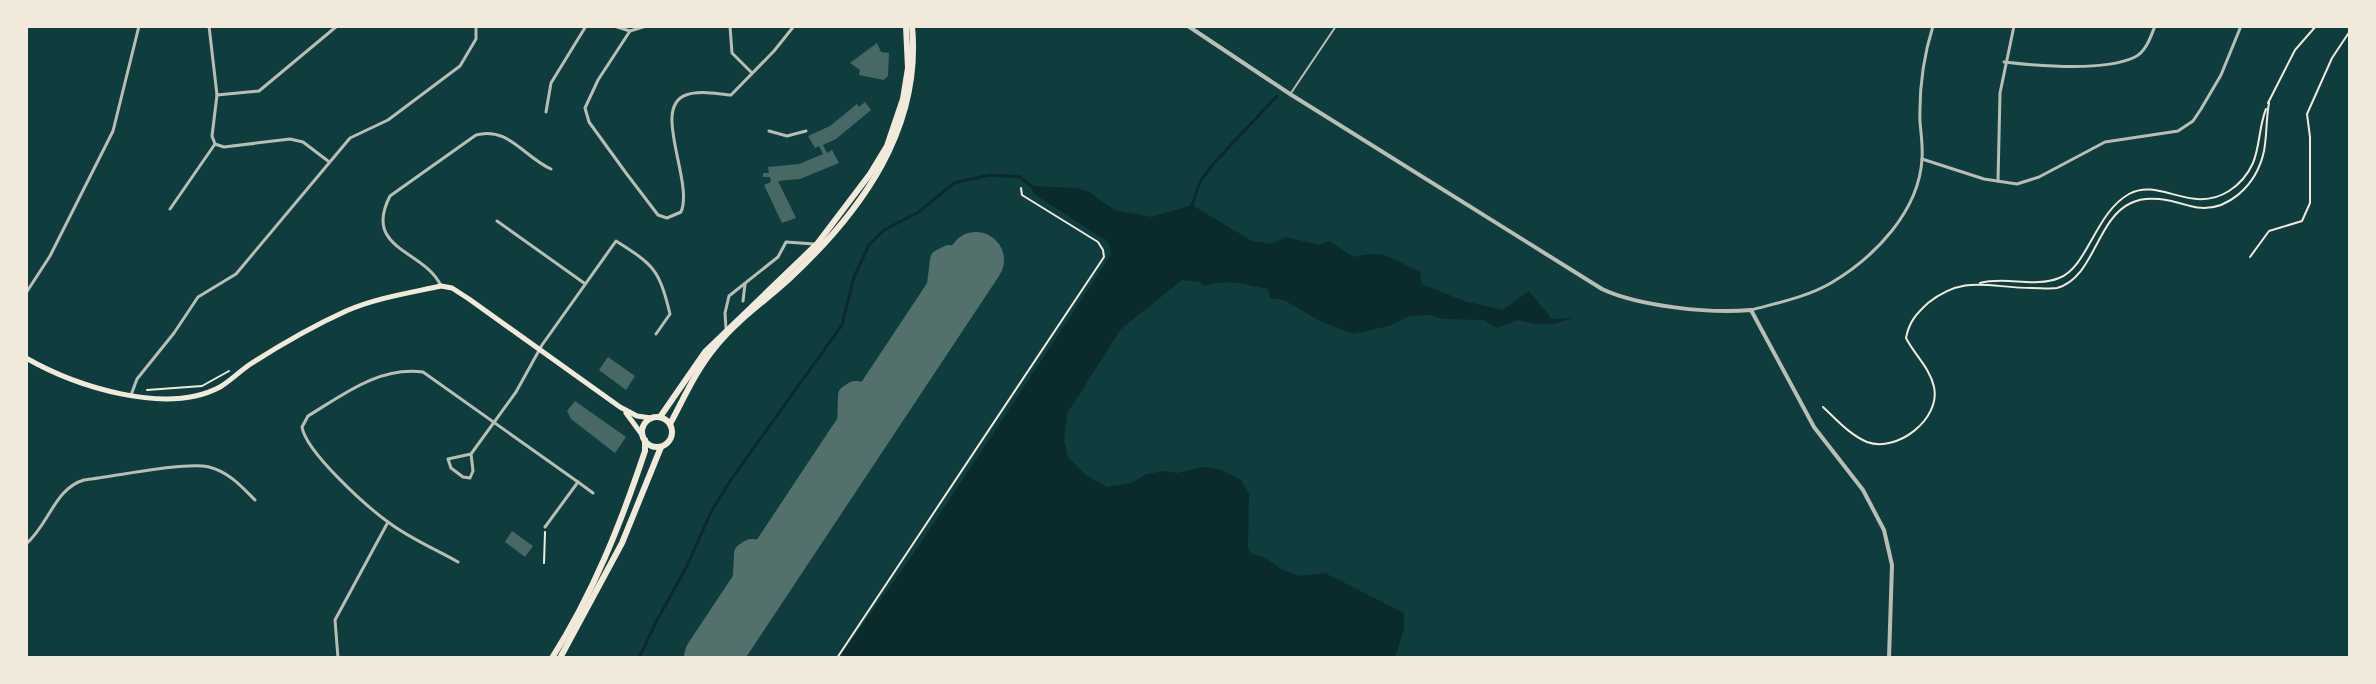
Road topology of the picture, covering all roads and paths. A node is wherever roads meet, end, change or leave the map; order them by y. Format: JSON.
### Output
{"nodes":[{"id":1,"x":139,"y":26,"type":"edge"},
{"id":2,"x":209,"y":26,"type":"edge"},
{"id":3,"x":337,"y":26,"type":"edge"},
{"id":4,"x":476,"y":26,"type":"edge"},
{"id":5,"x":586,"y":26,"type":"edge"},
{"id":6,"x":614,"y":26,"type":"edge"},
{"id":7,"x":646,"y":26,"type":"edge"},
{"id":8,"x":730,"y":26,"type":"edge"},
{"id":9,"x":794,"y":26,"type":"edge"},
{"id":10,"x":909,"y":26,"type":"edge"},
{"id":11,"x":1188,"y":26,"type":"edge"},
{"id":12,"x":1336,"y":26,"type":"edge"},
{"id":13,"x":1933,"y":26,"type":"edge"},
{"id":14,"x":2014,"y":26,"type":"edge"},
{"id":15,"x":2155,"y":26,"type":"edge"},
{"id":16,"x":2241,"y":26,"type":"edge"},
{"id":17,"x":2316,"y":26,"type":"edge"},
{"id":18,"x":630,"y":31,"type":"junction"},
{"id":19,"x":2350,"y":31,"type":"edge"},
{"id":20,"x":2004,"y":62,"type":"junction"},
{"id":21,"x":752,"y":73,"type":"junction"},
{"id":22,"x":1290,"y":94,"type":"junction"},
{"id":23,"x":217,"y":95,"type":"junction"},
{"id":24,"x":2269,"y":103,"type":"junction"},
{"id":25,"x":546,"y":112,"type":"dead end"},
{"id":26,"x":769,"y":131,"type":"dead end"},
{"id":27,"x":806,"y":131,"type":"dead end"},
{"id":28,"x":215,"y":144,"type":"junction"},
{"id":29,"x":1922,"y":159,"type":"junction"},
{"id":30,"x":328,"y":161,"type":"junction"},
{"id":31,"x":551,"y":169,"type":"dead end"},
{"id":32,"x":1998,"y":182,"type":"junction"},
{"id":33,"x":1021,"y":188,"type":"dead end"},
{"id":34,"x":170,"y":209,"type":"dead end"},
{"id":35,"x":497,"y":221,"type":"dead end"},
{"id":36,"x":817,"y":244,"type":"junction"},
{"id":37,"x":2250,"y":257,"type":"dead end"},
{"id":38,"x":584,"y":283,"type":"junction"},
{"id":39,"x":745,"y":284,"type":"junction"},
{"id":40,"x":1975,"y":285,"type":"junction"},
{"id":41,"x":441,"y":286,"type":"junction"},
{"id":42,"x":26,"y":293,"type":"edge"},
{"id":43,"x":743,"y":301,"type":"dead end"},
{"id":44,"x":1751,"y":310,"type":"junction"},
{"id":45,"x":726,"y":329,"type":"junction"},
{"id":46,"x":656,"y":334,"type":"dead end"},
{"id":47,"x":540,"y":349,"type":"junction"},
{"id":48,"x":26,"y":358,"type":"edge"},
{"id":49,"x":237,"y":367,"type":"dead end"},
{"id":50,"x":131,"y":393,"type":"junction"},
{"id":51,"x":620,"y":407,"type":"junction"},
{"id":52,"x":1823,"y":407,"type":"dead end"},
{"id":53,"x":660,"y":417,"type":"junction"},
{"id":54,"x":651,"y":418,"type":"junction"},
{"id":55,"x":493,"y":423,"type":"junction"},
{"id":56,"x":670,"y":424,"type":"junction"},
{"id":57,"x":644,"y":438,"type":"junction"},
{"id":58,"x":661,"y":447,"type":"junction"},
{"id":59,"x":471,"y":454,"type":"junction"},
{"id":60,"x":578,"y":482,"type":"junction"},
{"id":61,"x":593,"y":493,"type":"dead end"},
{"id":62,"x":255,"y":500,"type":"dead end"},
{"id":63,"x":388,"y":522,"type":"junction"},
{"id":64,"x":545,"y":527,"type":"joint"},
{"id":65,"x":26,"y":544,"type":"edge"},
{"id":66,"x":458,"y":562,"type":"dead end"},
{"id":67,"x":544,"y":563,"type":"dead end"},
{"id":68,"x":338,"y":658,"type":"edge"},
{"id":69,"x":552,"y":658,"type":"edge"},
{"id":70,"x":560,"y":658,"type":"edge"},
{"id":71,"x":837,"y":658,"type":"edge"},
{"id":72,"x":1889,"y":658,"type":"edge"}],
"edges":[{"from":1,"to":42,"type":"street"},
{"from":2,"to":23,"type":"street"},
{"from":3,"to":23,"type":"street"},
{"from":4,"to":30,"type":"street"},
{"from":5,"to":25,"type":"street"},
{"from":6,"to":18,"type":"street"},
{"from":7,"to":18,"type":"street"},
{"from":8,"to":21,"type":"street"},
{"from":9,"to":21,"type":"street"},
{"from":10,"to":36,"type":"main road"},
{"from":10,"to":56,"type":"main road"},
{"from":11,"to":22,"type":"street"},
{"from":12,"to":22,"type":"lane"},
{"from":13,"to":29,"type":"street"},
{"from":14,"to":20,"type":"street"},
{"from":15,"to":20,"type":"street"},
{"from":16,"to":32,"type":"street"},
{"from":17,"to":24,"type":"path"},
{"from":18,"to":21,"type":"street"},
{"from":19,"to":37,"type":"path"},
{"from":20,"to":32,"type":"street"},
{"from":22,"to":44,"type":"street"},
{"from":23,"to":28,"type":"street"},
{"from":24,"to":40,"type":"path"},
{"from":24,"to":40,"type":"path"},
{"from":26,"to":27,"type":"street"},
{"from":28,"to":30,"type":"street"},
{"from":28,"to":34,"type":"street"},
{"from":29,"to":32,"type":"street"},
{"from":29,"to":44,"type":"street"},
{"from":30,"to":50,"type":"street"},
{"from":31,"to":41,"type":"street"},
{"from":33,"to":71,"type":"path"},
{"from":35,"to":38,"type":"street"},
{"from":36,"to":39,"type":"street"},
{"from":36,"to":45,"type":"main road"},
{"from":38,"to":46,"type":"street"},
{"from":38,"to":47,"type":"street"},
{"from":39,"to":43,"type":"street"},
{"from":39,"to":45,"type":"street"},
{"from":40,"to":52,"type":"path"},
{"from":41,"to":47,"type":"main road"},
{"from":41,"to":50,"type":"main road"},
{"from":44,"to":72,"type":"street"},
{"from":45,"to":53,"type":"main road"},
{"from":47,"to":51,"type":"main road"},
{"from":47,"to":55,"type":"street"},
{"from":48,"to":50,"type":"main road"},
{"from":49,"to":50,"type":"path"},
{"from":51,"to":54,"type":"main road"},
{"from":51,"to":57,"type":"main road"},
{"from":53,"to":54,"type":"main road"},
{"from":53,"to":56,"type":"main road"},
{"from":54,"to":57,"type":"main road"},
{"from":55,"to":59,"type":"street"},
{"from":55,"to":60,"type":"street"},
{"from":55,"to":63,"type":"street"},
{"from":56,"to":58,"type":"main road"},
{"from":57,"to":58,"type":"main road"},
{"from":57,"to":69,"type":"main road"},
{"from":58,"to":70,"type":"main road"},
{"from":59,"to":59,"type":"street"},
{"from":60,"to":61,"type":"street"},
{"from":60,"to":64,"type":"street"},
{"from":62,"to":65,"type":"street"},
{"from":63,"to":66,"type":"street"},
{"from":63,"to":68,"type":"street"},
{"from":64,"to":67,"type":"path"}]}
